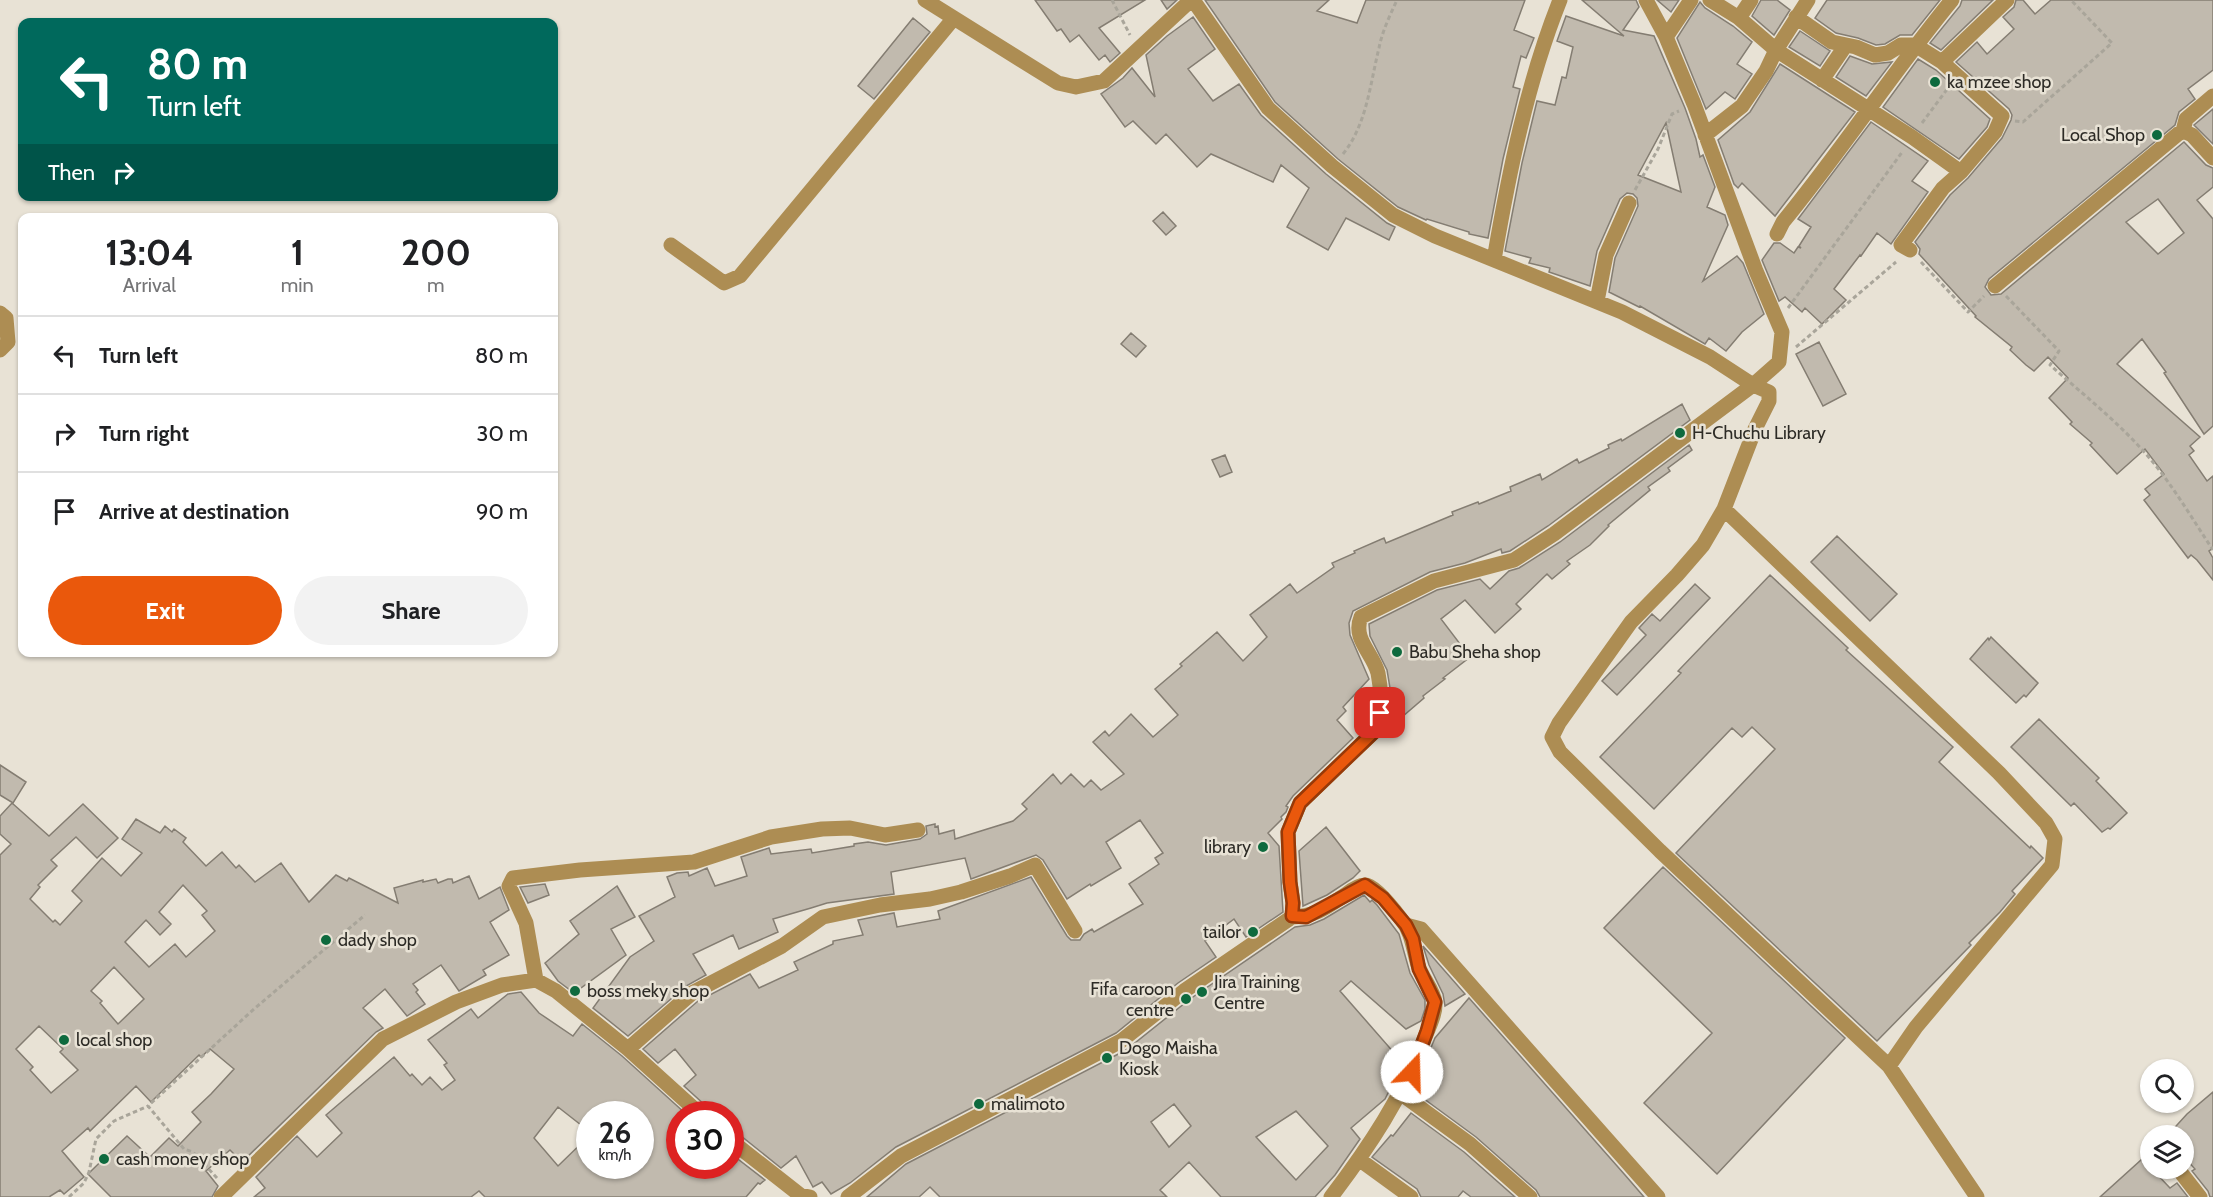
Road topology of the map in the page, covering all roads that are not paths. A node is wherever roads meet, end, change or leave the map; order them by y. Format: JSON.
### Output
{"nodes":[{"id":1,"x":925,"y":0,"type":"edge"},
{"id":2,"x":1192,"y":0,"type":"edge"},
{"id":3,"x":1560,"y":0,"type":"edge"},
{"id":4,"x":1646,"y":0,"type":"edge"},
{"id":5,"x":1691,"y":0,"type":"edge"},
{"id":6,"x":1710,"y":0,"type":"edge"},
{"id":7,"x":1751,"y":0,"type":"edge"},
{"id":8,"x":1808,"y":0,"type":"edge"},
{"id":9,"x":1952,"y":0,"type":"edge"},
{"id":10,"x":2007,"y":0,"type":"edge"},
{"id":11,"x":1796,"y":17,"type":"junction"},
{"id":12,"x":954,"y":18,"type":"junction"},
{"id":13,"x":1738,"y":18,"type":"junction"},
{"id":14,"x":1666,"y":37,"type":"junction"},
{"id":15,"x":1846,"y":45,"type":"junction"},
{"id":16,"x":1915,"y":45,"type":"junction"},
{"id":17,"x":1776,"y":50,"type":"junction"},
{"id":18,"x":1942,"y":62,"type":"junction"},
{"id":19,"x":1822,"y":80,"type":"junction"},
{"id":20,"x":2213,"y":96,"type":"edge"},
{"id":21,"x":1870,"y":109,"type":"junction"},
{"id":22,"x":2183,"y":131,"type":"junction"},
{"id":23,"x":1705,"y":135,"type":"junction"},
{"id":24,"x":2213,"y":158,"type":"edge"},
{"id":25,"x":1961,"y":172,"type":"junction"},
{"id":26,"x":1629,"y":202,"type":"road end"},
{"id":27,"x":1777,"y":234,"type":"dead end"},
{"id":28,"x":671,"y":245,"type":"dead end"},
{"id":29,"x":1910,"y":250,"type":"road end"},
{"id":30,"x":1494,"y":260,"type":"junction"},
{"id":31,"x":1995,"y":286,"type":"road end"},
{"id":32,"x":1597,"y":301,"type":"junction"},
{"id":33,"x":0,"y":313,"type":"edge"},
{"id":34,"x":0,"y":350,"type":"edge"},
{"id":35,"x":1753,"y":385,"type":"junction"},
{"id":36,"x":1724,"y":509,"type":"junction"},
{"id":37,"x":918,"y":830,"type":"dead end"},
{"id":38,"x":1292,"y":916,"type":"junction"},
{"id":39,"x":1406,"y":925,"type":"junction"},
{"id":40,"x":1075,"y":932,"type":"dead end"},
{"id":41,"x":536,"y":980,"type":"junction"},
{"id":42,"x":628,"y":1049,"type":"junction"},
{"id":43,"x":1889,"y":1066,"type":"junction"},
{"id":44,"x":1400,"y":1092,"type":"junction"},
{"id":45,"x":686,"y":1101,"type":"edge"},
{"id":46,"x":744,"y":1151,"type":"edge"},
{"id":47,"x":1360,"y":1160,"type":"junction"},
{"id":48,"x":2186,"y":1179,"type":"edge"},
{"id":49,"x":225,"y":1194,"type":"edge"},
{"id":50,"x":1337,"y":1195,"type":"edge"},
{"id":51,"x":810,"y":1197,"type":"edge"},
{"id":52,"x":849,"y":1197,"type":"edge"},
{"id":53,"x":1411,"y":1197,"type":"edge"},
{"id":54,"x":1530,"y":1197,"type":"edge"},
{"id":55,"x":1658,"y":1197,"type":"edge"},
{"id":56,"x":1977,"y":1197,"type":"edge"},
{"id":57,"x":2200,"y":1197,"type":"edge"}],
"edges":[{"from":1,"to":12,"type":"street"},
{"from":2,"to":12,"type":"street"},
{"from":2,"to":30,"type":"street"},
{"from":3,"to":30,"type":"street"},
{"from":4,"to":14,"type":"street"},
{"from":5,"to":14,"type":"street"},
{"from":6,"to":13,"type":"street"},
{"from":7,"to":13,"type":"street"},
{"from":8,"to":11,"type":"street"},
{"from":9,"to":16,"type":"street"},
{"from":10,"to":18,"type":"street"},
{"from":11,"to":15,"type":"street"},
{"from":11,"to":17,"type":"street"},
{"from":12,"to":28,"type":"street"},
{"from":13,"to":17,"type":"street"},
{"from":14,"to":23,"type":"street"},
{"from":15,"to":16,"type":"street"},
{"from":15,"to":19,"type":"street"},
{"from":16,"to":18,"type":"street"},
{"from":16,"to":21,"type":"street"},
{"from":17,"to":19,"type":"street"},
{"from":17,"to":23,"type":"street"},
{"from":18,"to":25,"type":"street"},
{"from":19,"to":21,"type":"street"},
{"from":20,"to":22,"type":"street"},
{"from":21,"to":25,"type":"street"},
{"from":21,"to":27,"type":"street"},
{"from":22,"to":24,"type":"street"},
{"from":22,"to":31,"type":"street"},
{"from":23,"to":35,"type":"street"},
{"from":25,"to":29,"type":"street"},
{"from":26,"to":32,"type":"street"},
{"from":30,"to":32,"type":"street"},
{"from":32,"to":35,"type":"street"},
{"from":33,"to":34,"type":"street"},
{"from":35,"to":36,"type":"street"},
{"from":35,"to":38,"type":"street"},
{"from":36,"to":43,"type":"street"},
{"from":36,"to":43,"type":"street"},
{"from":37,"to":41,"type":"street"},
{"from":38,"to":39,"type":"street"},
{"from":38,"to":52,"type":"street"},
{"from":39,"to":44,"type":"street"},
{"from":39,"to":55,"type":"street"},
{"from":40,"to":42,"type":"street"},
{"from":41,"to":42,"type":"street"},
{"from":41,"to":49,"type":"street"},
{"from":42,"to":45,"type":"street"},
{"from":43,"to":56,"type":"street"},
{"from":44,"to":47,"type":"street"},
{"from":44,"to":54,"type":"street"},
{"from":46,"to":51,"type":"street"},
{"from":47,"to":50,"type":"street"},
{"from":47,"to":53,"type":"street"},
{"from":48,"to":57,"type":"street"}]}
